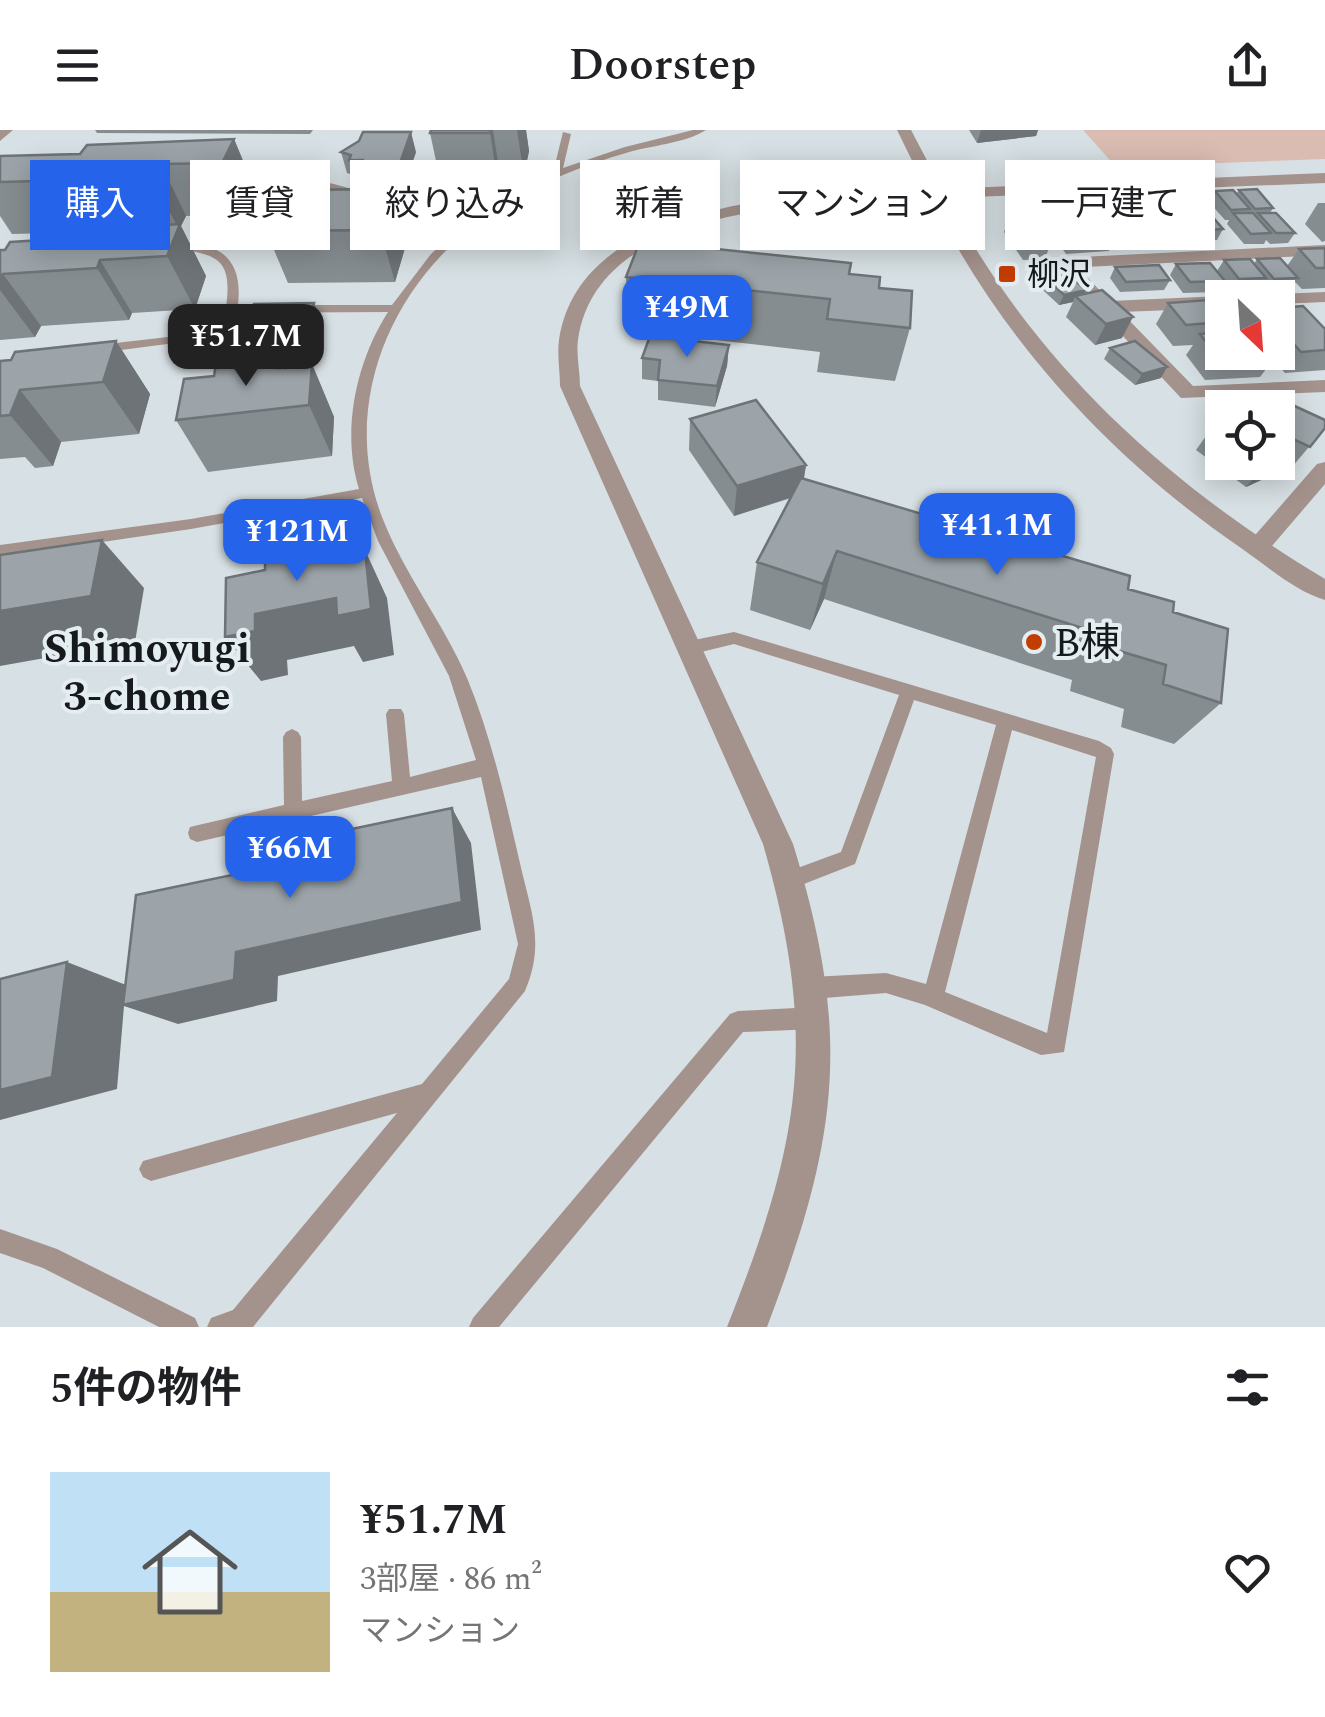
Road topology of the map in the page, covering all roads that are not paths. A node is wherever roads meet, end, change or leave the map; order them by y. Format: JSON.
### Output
{"nodes":[{"id":1,"x":6,"y":130,"type":"edge"},
{"id":2,"x":702,"y":130,"type":"edge"},
{"id":3,"x":904,"y":130,"type":"edge"},
{"id":4,"x":566,"y":134,"type":"dead end"},
{"id":5,"x":0,"y":137,"type":"edge"},
{"id":6,"x":920,"y":160,"type":"edge"},
{"id":7,"x":560,"y":161,"type":"edge"},
{"id":8,"x":560,"y":174,"type":"edge"},
{"id":9,"x":1325,"y":178,"type":"edge"},
{"id":10,"x":985,"y":192,"type":"edge"},
{"id":11,"x":740,"y":208,"type":"edge"},
{"id":12,"x":170,"y":245,"type":"edge"},
{"id":13,"x":1309,"y":245,"type":"edge"},
{"id":14,"x":443,"y":250,"type":"edge"},
{"id":15,"x":969,"y":250,"type":"edge"},
{"id":16,"x":1325,"y":297,"type":"edge"},
{"id":17,"x":1295,"y":298,"type":"edge"},
{"id":18,"x":1205,"y":303,"type":"edge"},
{"id":19,"x":392,"y":308,"type":"junction"},
{"id":20,"x":1106,"y":308,"type":"junction"},
{"id":21,"x":232,"y":309,"type":"junction"},
{"id":22,"x":85,"y":350,"type":"edge"},
{"id":23,"x":1325,"y":386,"type":"edge"},
{"id":24,"x":1325,"y":469,"type":"edge"},
{"id":25,"x":368,"y":492,"type":"junction"},
{"id":26,"x":1258,"y":547,"type":"junction"},
{"id":27,"x":0,"y":550,"type":"edge"},
{"id":28,"x":1325,"y":592,"type":"edge"},
{"id":29,"x":689,"y":648,"type":"junction"},
{"id":30,"x":909,"y":691,"type":"junction"},
{"id":31,"x":395,"y":714,"type":"dead end"},
{"id":32,"x":1006,"y":720,"type":"junction"},
{"id":33,"x":292,"y":737,"type":"dead end"},
{"id":34,"x":485,"y":768,"type":"junction"},
{"id":35,"x":402,"y":787,"type":"junction"},
{"id":36,"x":293,"y":813,"type":"junction"},
{"id":37,"x":197,"y":833,"type":"dead end"},
{"id":38,"x":791,"y":880,"type":"junction"},
{"id":39,"x":812,"y":988,"type":"junction"},
{"id":40,"x":933,"y":998,"type":"junction"},
{"id":41,"x":815,"y":1018,"type":"junction"},
{"id":42,"x":426,"y":1094,"type":"junction"},
{"id":43,"x":151,"y":1168,"type":"dead end"},
{"id":44,"x":0,"y":1241,"type":"edge"},
{"id":45,"x":186,"y":1327,"type":"edge"},
{"id":46,"x":220,"y":1327,"type":"edge"},
{"id":47,"x":482,"y":1327,"type":"edge"},
{"id":48,"x":748,"y":1327,"type":"edge"}],
"edges":[{"from":1,"to":5,"type":"street"},
{"from":2,"to":8,"type":"lane"},
{"from":3,"to":6,"type":"street"},
{"from":4,"to":7,"type":"lane"},
{"from":9,"to":10,"type":"street"},
{"from":11,"to":29,"type":"street"},
{"from":12,"to":21,"type":"lane"},
{"from":13,"to":20,"type":"street"},
{"from":14,"to":19,"type":"lane"},
{"from":15,"to":26,"type":"street"},
{"from":16,"to":17,"type":"street"},
{"from":18,"to":20,"type":"street"},
{"from":19,"to":21,"type":"lane"},
{"from":19,"to":25,"type":"lane"},
{"from":20,"to":23,"type":"street"},
{"from":21,"to":22,"type":"lane"},
{"from":24,"to":26,"type":"street"},
{"from":25,"to":27,"type":"lane"},
{"from":25,"to":34,"type":"lane"},
{"from":26,"to":28,"type":"street"},
{"from":29,"to":30,"type":"lane"},
{"from":29,"to":38,"type":"street"},
{"from":30,"to":32,"type":"lane"},
{"from":30,"to":38,"type":"lane"},
{"from":31,"to":35,"type":"lane"},
{"from":32,"to":40,"type":"lane"},
{"from":32,"to":40,"type":"lane"},
{"from":33,"to":36,"type":"lane"},
{"from":34,"to":35,"type":"lane"},
{"from":34,"to":42,"type":"lane"},
{"from":35,"to":36,"type":"lane"},
{"from":36,"to":37,"type":"lane"},
{"from":38,"to":39,"type":"street"},
{"from":39,"to":40,"type":"lane"},
{"from":39,"to":41,"type":"street"},
{"from":41,"to":47,"type":"lane"},
{"from":41,"to":48,"type":"street"},
{"from":42,"to":43,"type":"lane"},
{"from":42,"to":46,"type":"lane"},
{"from":44,"to":45,"type":"lane"}]}
